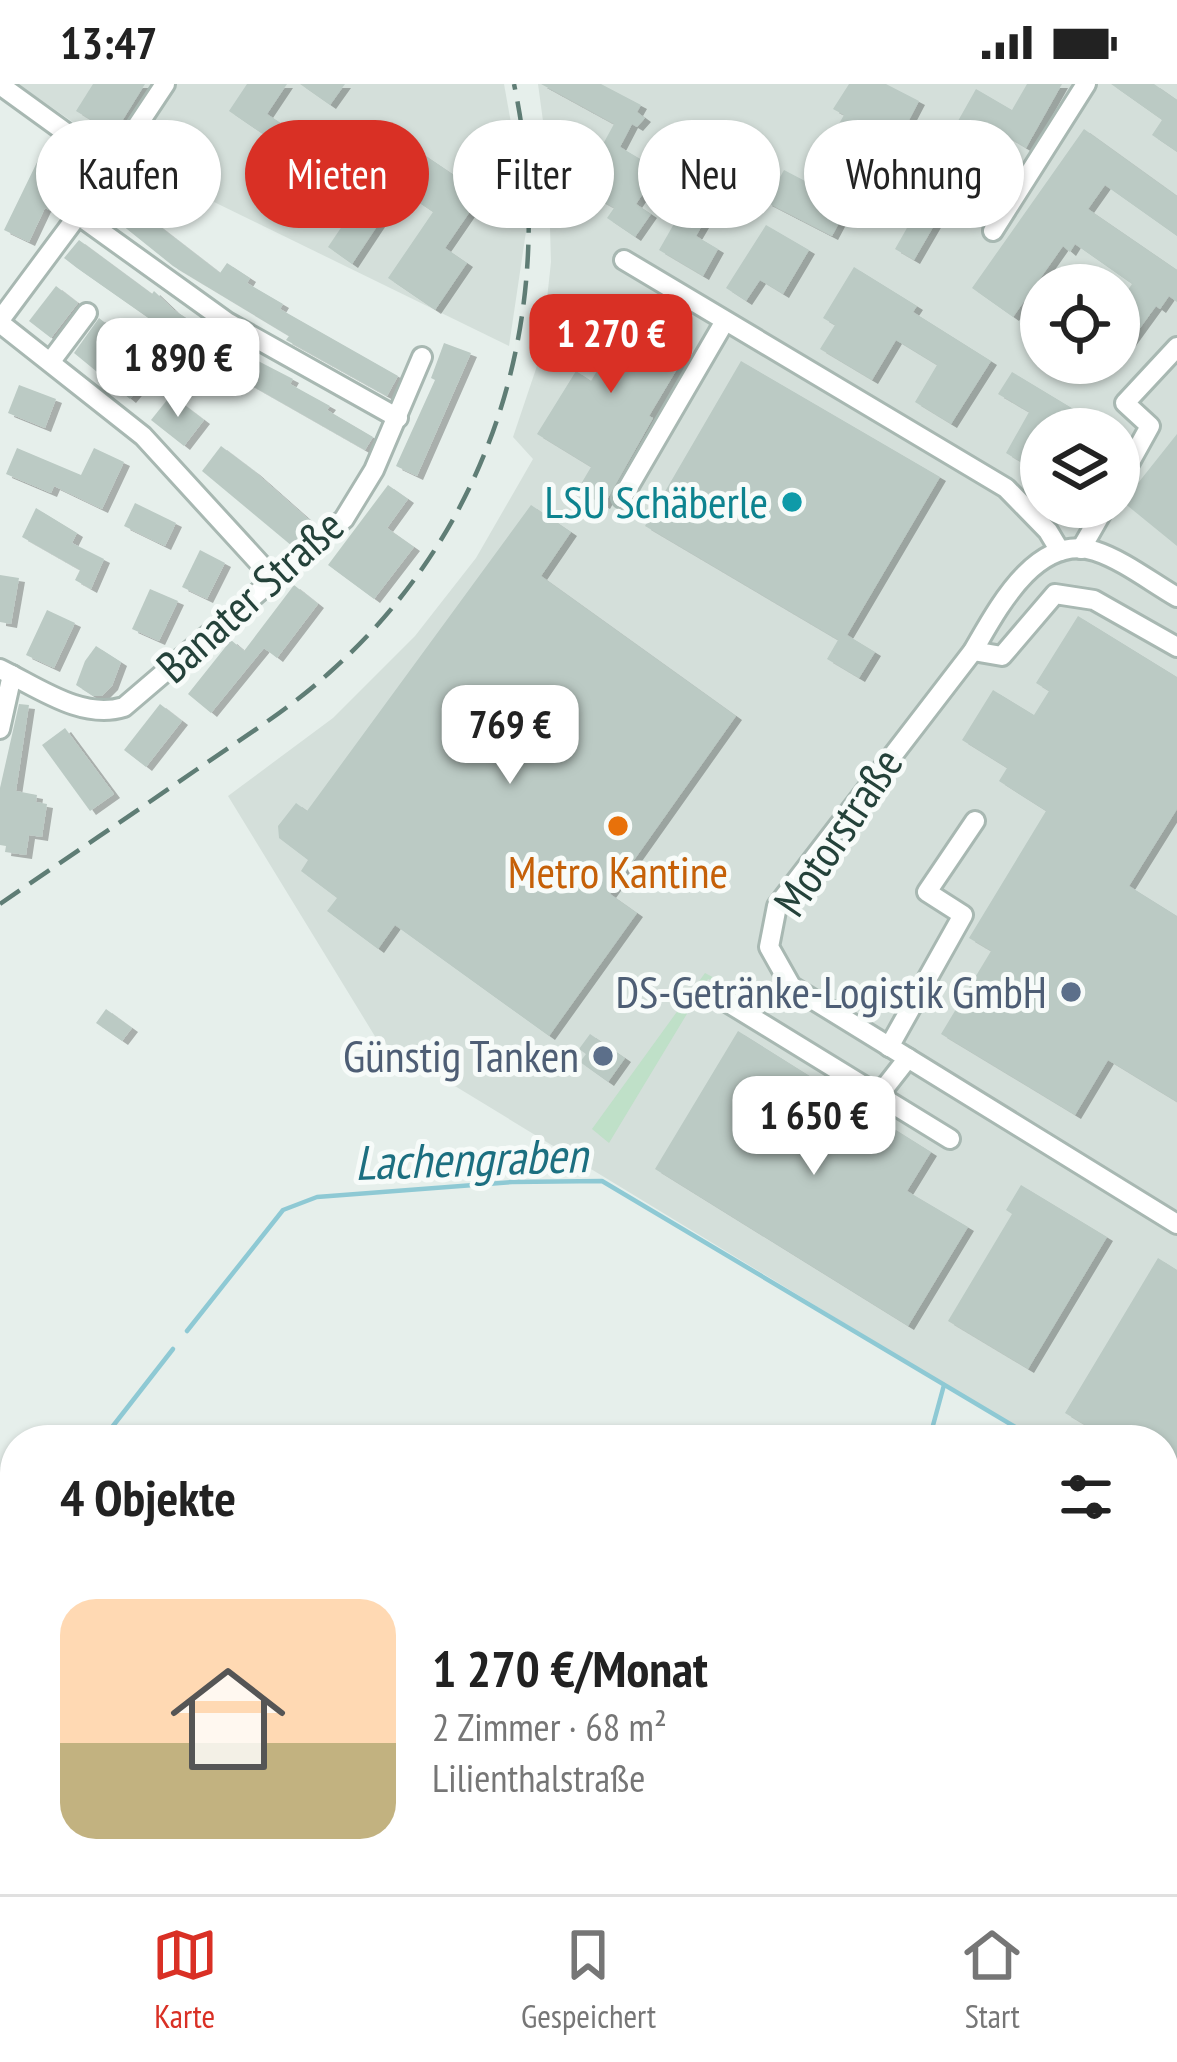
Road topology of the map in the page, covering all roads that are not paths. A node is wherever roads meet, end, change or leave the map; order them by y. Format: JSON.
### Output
{"nodes":[{"id":1,"x":165,"y":84,"type":"edge"},
{"id":2,"x":1086,"y":84,"type":"edge"},
{"id":3,"x":0,"y":86,"type":"edge"},
{"id":4,"x":48,"y":120,"type":"edge"},
{"id":5,"x":142,"y":120,"type":"edge"},
{"id":6,"x":69,"y":228,"type":"edge"},
{"id":7,"x":96,"y":228,"type":"edge"},
{"id":8,"x":993,"y":231,"type":"dead end"},
{"id":9,"x":624,"y":260,"type":"dead end"},
{"id":10,"x":87,"y":313,"type":"dead end"},
{"id":11,"x":725,"y":321,"type":"junction"},
{"id":12,"x":0,"y":322,"type":"edge"},
{"id":13,"x":1177,"y":347,"type":"edge"},
{"id":14,"x":422,"y":357,"type":"dead end"},
{"id":15,"x":51,"y":362,"type":"junction"},
{"id":16,"x":1130,"y":408,"type":"edge"},
{"id":17,"x":1140,"y":417,"type":"edge"},
{"id":18,"x":398,"y":418,"type":"junction"},
{"id":19,"x":1140,"y":444,"type":"edge"},
{"id":20,"x":622,"y":498,"type":"dead end"},
{"id":21,"x":1093,"y":528,"type":"edge"},
{"id":22,"x":1081,"y":549,"type":"junction"},
{"id":23,"x":1060,"y":551,"type":"junction"},
{"id":24,"x":274,"y":579,"type":"junction"},
{"id":25,"x":1177,"y":597,"type":"edge"},
{"id":26,"x":1177,"y":647,"type":"edge"},
{"id":27,"x":973,"y":651,"type":"junction"},
{"id":28,"x":6,"y":672,"type":"edge"},
{"id":29,"x":0,"y":729,"type":"edge"},
{"id":30,"x":975,"y":821,"type":"dead end"},
{"id":31,"x":727,"y":1002,"type":"dead end"},
{"id":32,"x":889,"y":1047,"type":"junction"},
{"id":33,"x":908,"y":1058,"type":"junction"},
{"id":34,"x":879,"y":1096,"type":"junction"},
{"id":35,"x":950,"y":1138,"type":"dead end"},
{"id":36,"x":1177,"y":1225,"type":"edge"}],
"edges":[{"from":1,"to":5,"type":"street"},
{"from":2,"to":8,"type":"street"},
{"from":3,"to":4,"type":"street"},
{"from":6,"to":12,"type":"street"},
{"from":7,"to":18,"type":"street"},
{"from":9,"to":11,"type":"street"},
{"from":10,"to":15,"type":"street"},
{"from":11,"to":20,"type":"street"},
{"from":11,"to":23,"type":"street"},
{"from":12,"to":15,"type":"street"},
{"from":13,"to":16,"type":"street"},
{"from":14,"to":18,"type":"street","name":"Banater Straße"},
{"from":15,"to":24,"type":"street"},
{"from":17,"to":19,"type":"street"},
{"from":18,"to":24,"type":"street","name":"Banater Straße"},
{"from":21,"to":22,"type":"street"},
{"from":22,"to":23,"type":"street"},
{"from":22,"to":25,"type":"street"},
{"from":23,"to":27,"type":"street","name":"Motorstraße"},
{"from":24,"to":28,"type":"street","name":"Banater Straße"},
{"from":26,"to":27,"type":"street"},
{"from":27,"to":32,"type":"street","name":"Motorstraße"},
{"from":28,"to":29,"type":"street"},
{"from":30,"to":32,"type":"street"},
{"from":31,"to":34,"type":"street"},
{"from":32,"to":33,"type":"street","name":"Motorstraße"},
{"from":33,"to":34,"type":"street"},
{"from":33,"to":36,"type":"street","name":"Motorstraße"},
{"from":34,"to":35,"type":"street"}]}
